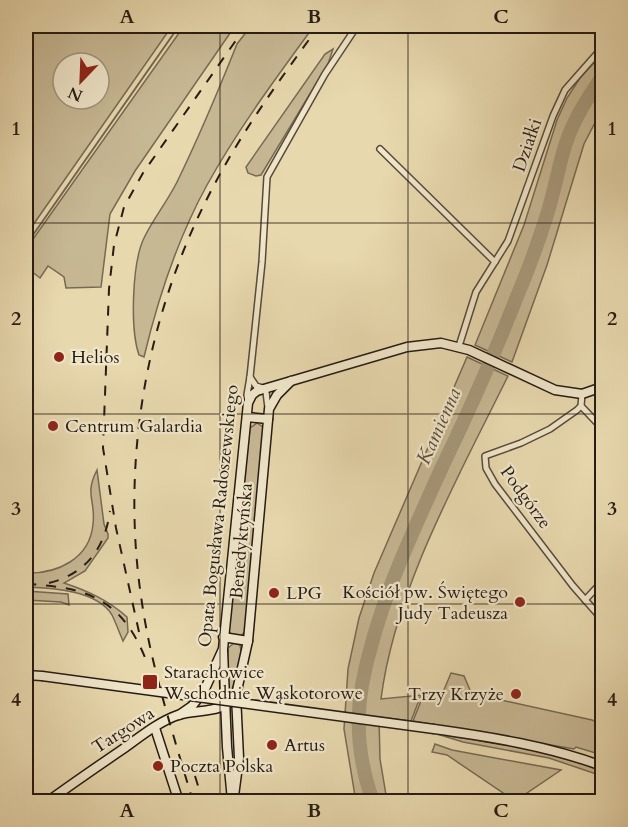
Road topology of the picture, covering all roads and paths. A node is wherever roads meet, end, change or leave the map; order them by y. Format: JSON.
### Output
{"nodes":[{"id":1,"x":357,"y":26,"type":"edge"},
{"id":2,"x":603,"y":48,"type":"edge"},
{"id":3,"x":382,"y":150,"type":"dead end"},
{"id":4,"x":495,"y":262,"type":"junction"},
{"id":5,"x":459,"y":346,"type":"junction"},
{"id":6,"x":250,"y":377,"type":"junction"},
{"id":7,"x":291,"y":381,"type":"junction"},
{"id":8,"x":263,"y":387,"type":"junction"},
{"id":9,"x":603,"y":387,"type":"edge"},
{"id":10,"x":582,"y":394,"type":"junction"},
{"id":11,"x":248,"y":403,"type":"junction"},
{"id":12,"x":581,"y":406,"type":"junction"},
{"id":13,"x":268,"y":414,"type":"junction"},
{"id":14,"x":247,"y":417,"type":"junction"},
{"id":15,"x":603,"y":428,"type":"edge"},
{"id":16,"x":603,"y":582,"type":"edge"},
{"id":17,"x":585,"y":600,"type":"junction"},
{"id":18,"x":603,"y":619,"type":"edge"},
{"id":19,"x":223,"y":637,"type":"junction"},
{"id":20,"x":248,"y":641,"type":"junction"},
{"id":21,"x":222,"y":649,"type":"junction"},
{"id":22,"x":26,"y":675,"type":"edge"},
{"id":23,"x":236,"y":695,"type":"junction"},
{"id":24,"x":225,"y":706,"type":"junction"},
{"id":25,"x":179,"y":715,"type":"junction"},
{"id":26,"x":155,"y":728,"type":"junction"},
{"id":27,"x":603,"y":766,"type":"edge"},
{"id":28,"x":61,"y":792,"type":"junction"},
{"id":29,"x":47,"y":801,"type":"edge"},
{"id":30,"x":71,"y":801,"type":"edge"},
{"id":31,"x":179,"y":801,"type":"edge"},
{"id":32,"x":232,"y":801,"type":"edge"}],
"edges":[{"from":1,"to":6,"type":"street","name":"Opata Bogusława Radoszewskiego"},
{"from":2,"to":4,"type":"street","name":"Działki"},
{"from":3,"to":4,"type":"street"},
{"from":4,"to":5,"type":"street","name":"Działki"},
{"from":5,"to":7,"type":"street"},
{"from":5,"to":10,"type":"street"},
{"from":6,"to":8,"type":"street","name":"Opata Bogusława Radoszewskiego"},
{"from":6,"to":11,"type":"street","name":"Opata Bogusława Radoszewskiego"},
{"from":7,"to":8,"type":"street"},
{"from":7,"to":13,"type":"street","name":"Benedyktyńska"},
{"from":8,"to":11,"type":"street"},
{"from":8,"to":13,"type":"street","name":"Opata Bogusława Radoszewskiego"},
{"from":9,"to":10,"type":"street"},
{"from":10,"to":12,"type":"street"},
{"from":11,"to":14,"type":"street","name":"Opata Bogusława Radoszewskiego"},
{"from":12,"to":15,"type":"street"},
{"from":12,"to":17,"type":"street","name":"Podgórze"},
{"from":13,"to":14,"type":"street"},
{"from":13,"to":20,"type":"street","name":"Benedyktyńska"},
{"from":14,"to":19,"type":"street","name":"Opata Bogusława Radoszewskiego"},
{"from":16,"to":17,"type":"street"},
{"from":17,"to":18,"type":"street","name":"Podgórze"},
{"from":19,"to":20,"type":"street"},
{"from":19,"to":21,"type":"street","name":"Opata Bogusława Radoszewskiego"},
{"from":20,"to":23,"type":"street","name":"Benedyktyńska"},
{"from":21,"to":24,"type":"street"},
{"from":21,"to":25,"type":"street","name":"Opata Bogusława Radoszewskiego"},
{"from":22,"to":27,"type":"street","bridge":true},
{"from":23,"to":24,"type":"street"},
{"from":23,"to":32,"type":"street","name":"Benedyktyńska"},
{"from":24,"to":25,"type":"street","name":"Targowa"},
{"from":24,"to":32,"type":"street"},
{"from":25,"to":26,"type":"street","name":"Targowa"},
{"from":26,"to":28,"type":"street","name":"Targowa"},
{"from":26,"to":31,"type":"street"},
{"from":28,"to":29,"type":"street","name":"Targowa"},
{"from":28,"to":30,"type":"street"}]}
